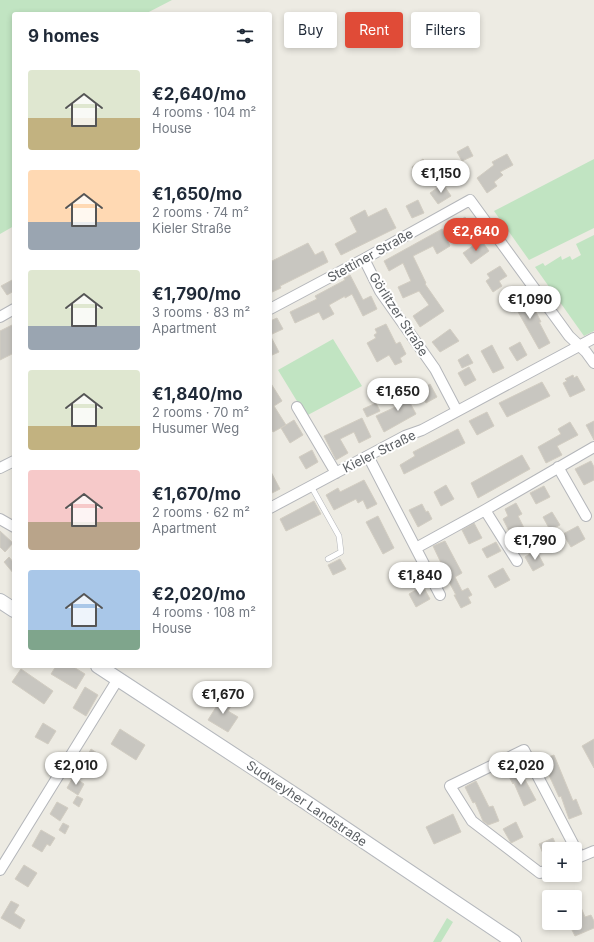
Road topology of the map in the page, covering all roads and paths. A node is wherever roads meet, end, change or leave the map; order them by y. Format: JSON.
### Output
{"nodes":[{"id":1,"x":364,"y":259,"type":"junction"},
{"id":2,"x":272,"y":308,"type":"edge"},
{"id":3,"x":12,"y":310,"type":"edge"},
{"id":4,"x":0,"y":317,"type":"edge"},
{"id":5,"x":594,"y":338,"type":"edge"},
{"id":6,"x":579,"y":345,"type":"junction"},
{"id":7,"x":594,"y":364,"type":"edge"},
{"id":8,"x":297,"y":407,"type":"dead end"},
{"id":9,"x":457,"y":411,"type":"junction"},
{"id":10,"x":594,"y":447,"type":"edge"},
{"id":11,"x":368,"y":456,"type":"junction"},
{"id":12,"x":12,"y":462,"type":"edge"},
{"id":13,"x":0,"y":468,"type":"edge"},
{"id":14,"x":558,"y":468,"type":"junction"},
{"id":15,"x":336,"y":473,"type":"junction"},
{"id":16,"x":312,"y":486,"type":"junction"},
{"id":17,"x":272,"y":507,"type":"edge"},
{"id":18,"x":485,"y":510,"type":"junction"},
{"id":19,"x":586,"y":516,"type":"dead end"},
{"id":20,"x":0,"y":518,"type":"edge"},
{"id":21,"x":12,"y":526,"type":"edge"},
{"id":22,"x":416,"y":548,"type":"junction"},
{"id":23,"x":328,"y":559,"type":"dead end"},
{"id":24,"x":517,"y":561,"type":"dead end"},
{"id":25,"x":440,"y":595,"type":"dead end"},
{"id":26,"x":0,"y":601,"type":"edge"},
{"id":27,"x":12,"y":609,"type":"edge"},
{"id":28,"x":101,"y":668,"type":"edge"},
{"id":29,"x":118,"y":679,"type":"junction"},
{"id":30,"x":569,"y":842,"type":"edge"},
{"id":31,"x":594,"y":851,"type":"edge"},
{"id":32,"x":582,"y":856,"type":"edge"},
{"id":33,"x":0,"y":870,"type":"edge"},
{"id":34,"x":542,"y":872,"type":"edge"},
{"id":35,"x":514,"y":942,"type":"edge"}],
"edges":[{"from":1,"to":2,"type":"street","name":"Stettiner Straße"},
{"from":1,"to":6,"type":"street","name":"Stettiner Straße"},
{"from":1,"to":9,"type":"street","name":"Görlitzer Straße"},
{"from":3,"to":4,"type":"street"},
{"from":5,"to":6,"type":"street","name":"Kieler Straße"},
{"from":6,"to":7,"type":"street"},
{"from":6,"to":9,"type":"street","name":"Kieler Straße"},
{"from":8,"to":15,"type":"street"},
{"from":9,"to":11,"type":"street","name":"Kieler Straße"},
{"from":10,"to":14,"type":"street"},
{"from":11,"to":15,"type":"street","name":"Kieler Straße"},
{"from":11,"to":22,"type":"street"},
{"from":12,"to":13,"type":"street"},
{"from":14,"to":18,"type":"street"},
{"from":14,"to":19,"type":"street"},
{"from":15,"to":16,"type":"street","name":"Kieler Straße"},
{"from":16,"to":17,"type":"street","name":"Kieler Straße"},
{"from":16,"to":23,"type":"lane"},
{"from":18,"to":22,"type":"street"},
{"from":18,"to":24,"type":"street"},
{"from":20,"to":21,"type":"street"},
{"from":22,"to":25,"type":"street"},
{"from":26,"to":27,"type":"main road"},
{"from":28,"to":29,"type":"main road","name":"Sudweyher Landstraße"},
{"from":29,"to":33,"type":"street"},
{"from":29,"to":35,"type":"main road","name":"Sudweyher Landstraße"},
{"from":30,"to":34,"type":"street"},
{"from":31,"to":32,"type":"street"}]}
